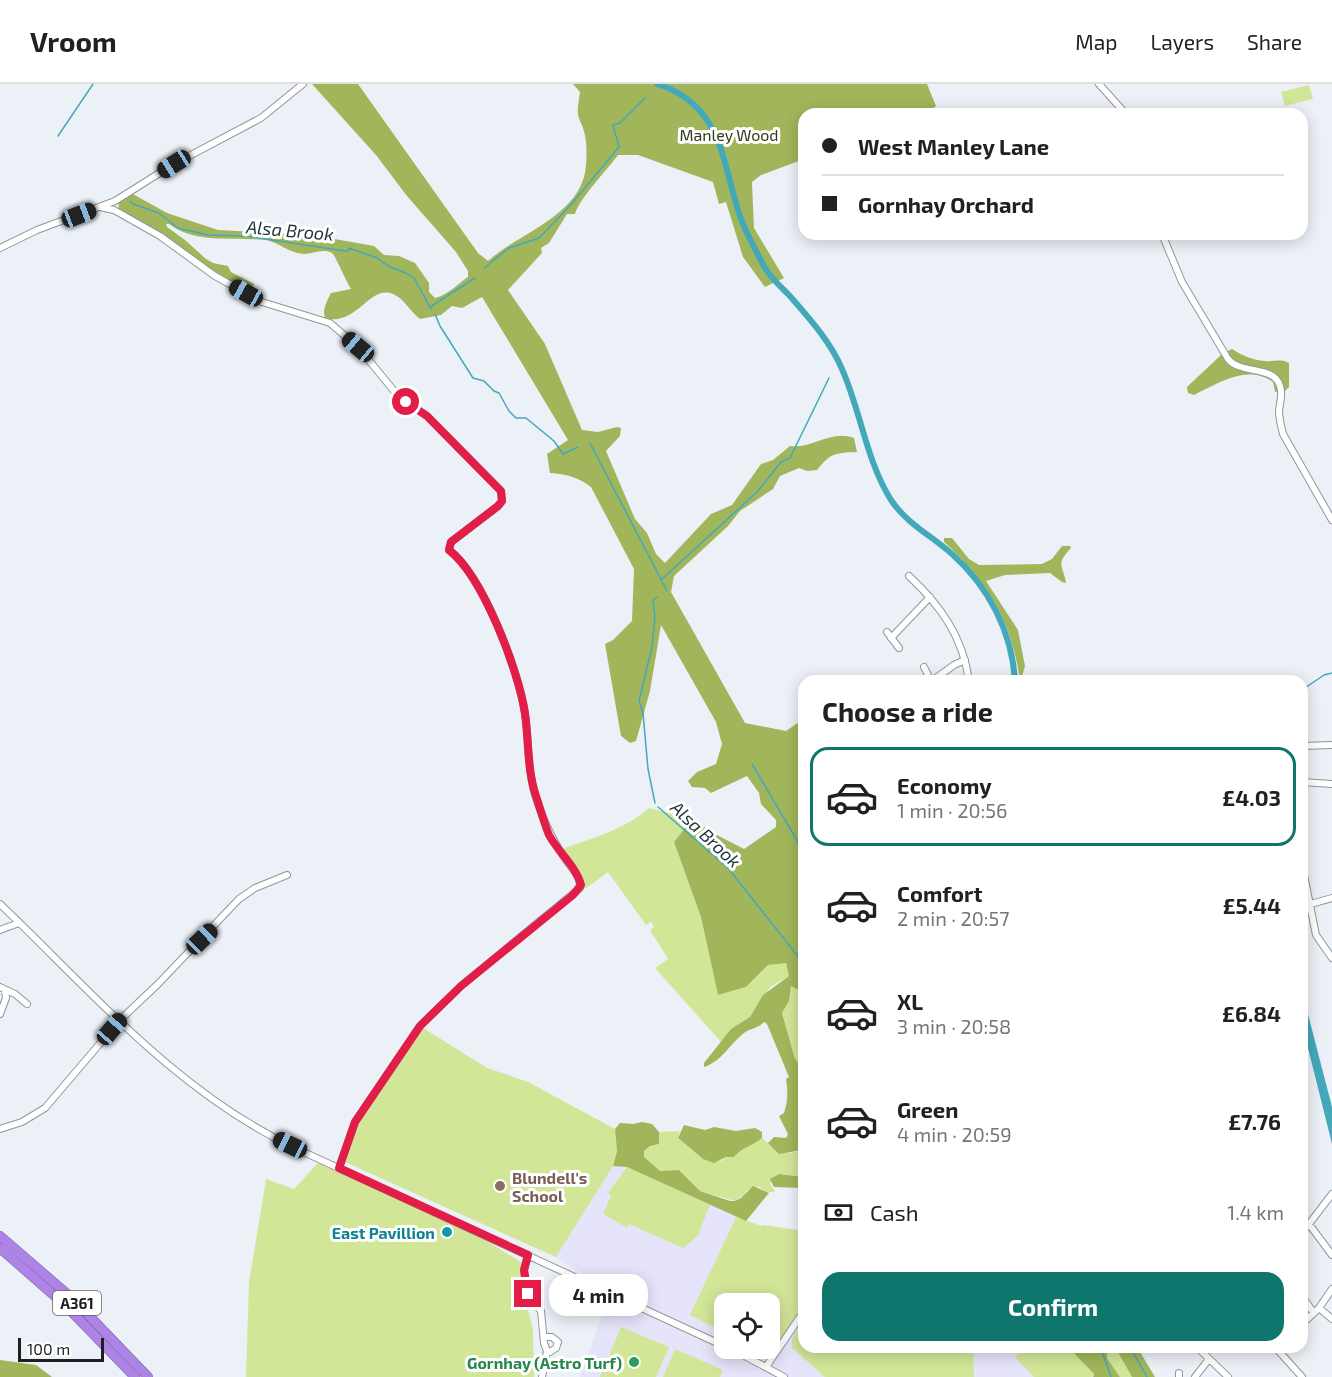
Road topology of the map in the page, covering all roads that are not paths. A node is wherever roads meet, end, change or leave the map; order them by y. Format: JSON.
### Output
{"nodes":[{"id":1,"x":303,"y":84,"type":"edge"},
{"id":2,"x":1099,"y":84,"type":"edge"},
{"id":3,"x":1121,"y":108,"type":"edge"},
{"id":4,"x":115,"y":201,"type":"junction"},
{"id":5,"x":100,"y":207,"type":"junction"},
{"id":6,"x":114,"y":210,"type":"junction"},
{"id":7,"x":1164,"y":240,"type":"edge"},
{"id":8,"x":0,"y":248,"type":"edge"},
{"id":9,"x":1332,"y":520,"type":"edge"},
{"id":10,"x":909,"y":576,"type":"dead end"},
{"id":11,"x":930,"y":597,"type":"junction"},
{"id":12,"x":899,"y":648,"type":"dead end"},
{"id":13,"x":965,"y":660,"type":"junction"},
{"id":14,"x":924,"y":667,"type":"dead end"},
{"id":15,"x":929,"y":675,"type":"edge"},
{"id":16,"x":940,"y":675,"type":"edge"},
{"id":17,"x":968,"y":675,"type":"edge"},
{"id":18,"x":1308,"y":746,"type":"edge"},
{"id":19,"x":1332,"y":746,"type":"edge"},
{"id":20,"x":1332,"y":753,"type":"edge"},
{"id":21,"x":1308,"y":782,"type":"edge"},
{"id":22,"x":1332,"y":784,"type":"edge"},
{"id":23,"x":1308,"y":873,"type":"edge"},
{"id":24,"x":287,"y":875,"type":"dead end"},
{"id":25,"x":1332,"y":898,"type":"edge"},
{"id":26,"x":0,"y":904,"type":"edge"},
{"id":27,"x":1311,"y":904,"type":"junction"},
{"id":28,"x":20,"y":923,"type":"junction"},
{"id":29,"x":0,"y":930,"type":"edge"},
{"id":30,"x":1332,"y":957,"type":"edge"},
{"id":31,"x":3,"y":989,"type":"edge"},
{"id":32,"x":27,"y":1004,"type":"dead end"},
{"id":33,"x":0,"y":1014,"type":"edge"},
{"id":34,"x":120,"y":1020,"type":"junction"},
{"id":35,"x":0,"y":1130,"type":"edge"},
{"id":36,"x":339,"y":1168,"type":"junction"},
{"id":37,"x":1332,"y":1195,"type":"edge"},
{"id":38,"x":1309,"y":1224,"type":"joint"},
{"id":39,"x":0,"y":1236,"type":"edge"},
{"id":40,"x":0,"y":1248,"type":"edge"},
{"id":41,"x":1331,"y":1252,"type":"edge"},
{"id":42,"x":528,"y":1255,"type":"junction"},
{"id":43,"x":1332,"y":1289,"type":"edge"},
{"id":44,"x":1308,"y":1302,"type":"edge"},
{"id":45,"x":1316,"y":1310,"type":"junction"},
{"id":46,"x":1308,"y":1318,"type":"edge"},
{"id":47,"x":1332,"y":1319,"type":"edge"},
{"id":48,"x":798,"y":1320,"type":"edge"},
{"id":49,"x":544,"y":1336,"type":"junction"},
{"id":50,"x":714,"y":1341,"type":"edge"},
{"id":51,"x":547,"y":1351,"type":"junction"},
{"id":52,"x":1203,"y":1353,"type":"edge"},
{"id":53,"x":1282,"y":1353,"type":"edge"},
{"id":54,"x":751,"y":1359,"type":"edge"},
{"id":55,"x":1209,"y":1359,"type":"junction"},
{"id":56,"x":766,"y":1367,"type":"junction"},
{"id":57,"x":1225,"y":1375,"type":"edge"},
{"id":58,"x":135,"y":1377,"type":"edge"},
{"id":59,"x":148,"y":1377,"type":"edge"},
{"id":60,"x":542,"y":1377,"type":"edge"},
{"id":61,"x":784,"y":1377,"type":"edge"},
{"id":62,"x":1195,"y":1377,"type":"edge"},
{"id":63,"x":1302,"y":1377,"type":"edge"}],
"edges":[{"from":1,"to":4,"type":"street"},
{"from":2,"to":3,"type":"street"},
{"from":4,"to":5,"type":"street"},
{"from":4,"to":6,"type":"street"},
{"from":5,"to":6,"type":"street"},
{"from":5,"to":8,"type":"street"},
{"from":6,"to":36,"type":"street"},
{"from":7,"to":9,"type":"street"},
{"from":10,"to":11,"type":"street"},
{"from":11,"to":12,"type":"street"},
{"from":11,"to":13,"type":"street"},
{"from":13,"to":16,"type":"street"},
{"from":13,"to":17,"type":"street"},
{"from":14,"to":15,"type":"street"},
{"from":18,"to":19,"type":"street"},
{"from":19,"to":20,"type":"street"},
{"from":21,"to":22,"type":"street"},
{"from":23,"to":27,"type":"street"},
{"from":24,"to":34,"type":"street"},
{"from":25,"to":27,"type":"street"},
{"from":26,"to":28,"type":"street"},
{"from":27,"to":30,"type":"street"},
{"from":28,"to":29,"type":"street"},
{"from":28,"to":34,"type":"street"},
{"from":31,"to":32,"type":"street"},
{"from":31,"to":33,"type":"street"},
{"from":34,"to":35,"type":"street"},
{"from":34,"to":36,"type":"street"},
{"from":36,"to":42,"type":"street"},
{"from":37,"to":38,"type":"street"},
{"from":38,"to":41,"type":"street"},
{"from":39,"to":59,"type":"highway","number":"A361"},
{"from":40,"to":58,"type":"highway","number":"A361"},
{"from":42,"to":49,"type":"street"},
{"from":42,"to":50,"type":"street"},
{"from":43,"to":45,"type":"street"},
{"from":44,"to":45,"type":"street"},
{"from":45,"to":46,"type":"street"},
{"from":45,"to":47,"type":"street"},
{"from":48,"to":56,"type":"street"},
{"from":49,"to":51,"type":"street"},
{"from":49,"to":51,"type":"street"},
{"from":51,"to":60,"type":"street"},
{"from":52,"to":55,"type":"street"},
{"from":53,"to":63,"type":"street"},
{"from":54,"to":56,"type":"street"},
{"from":55,"to":57,"type":"street"},
{"from":55,"to":62,"type":"street"},
{"from":56,"to":61,"type":"street"}]}
